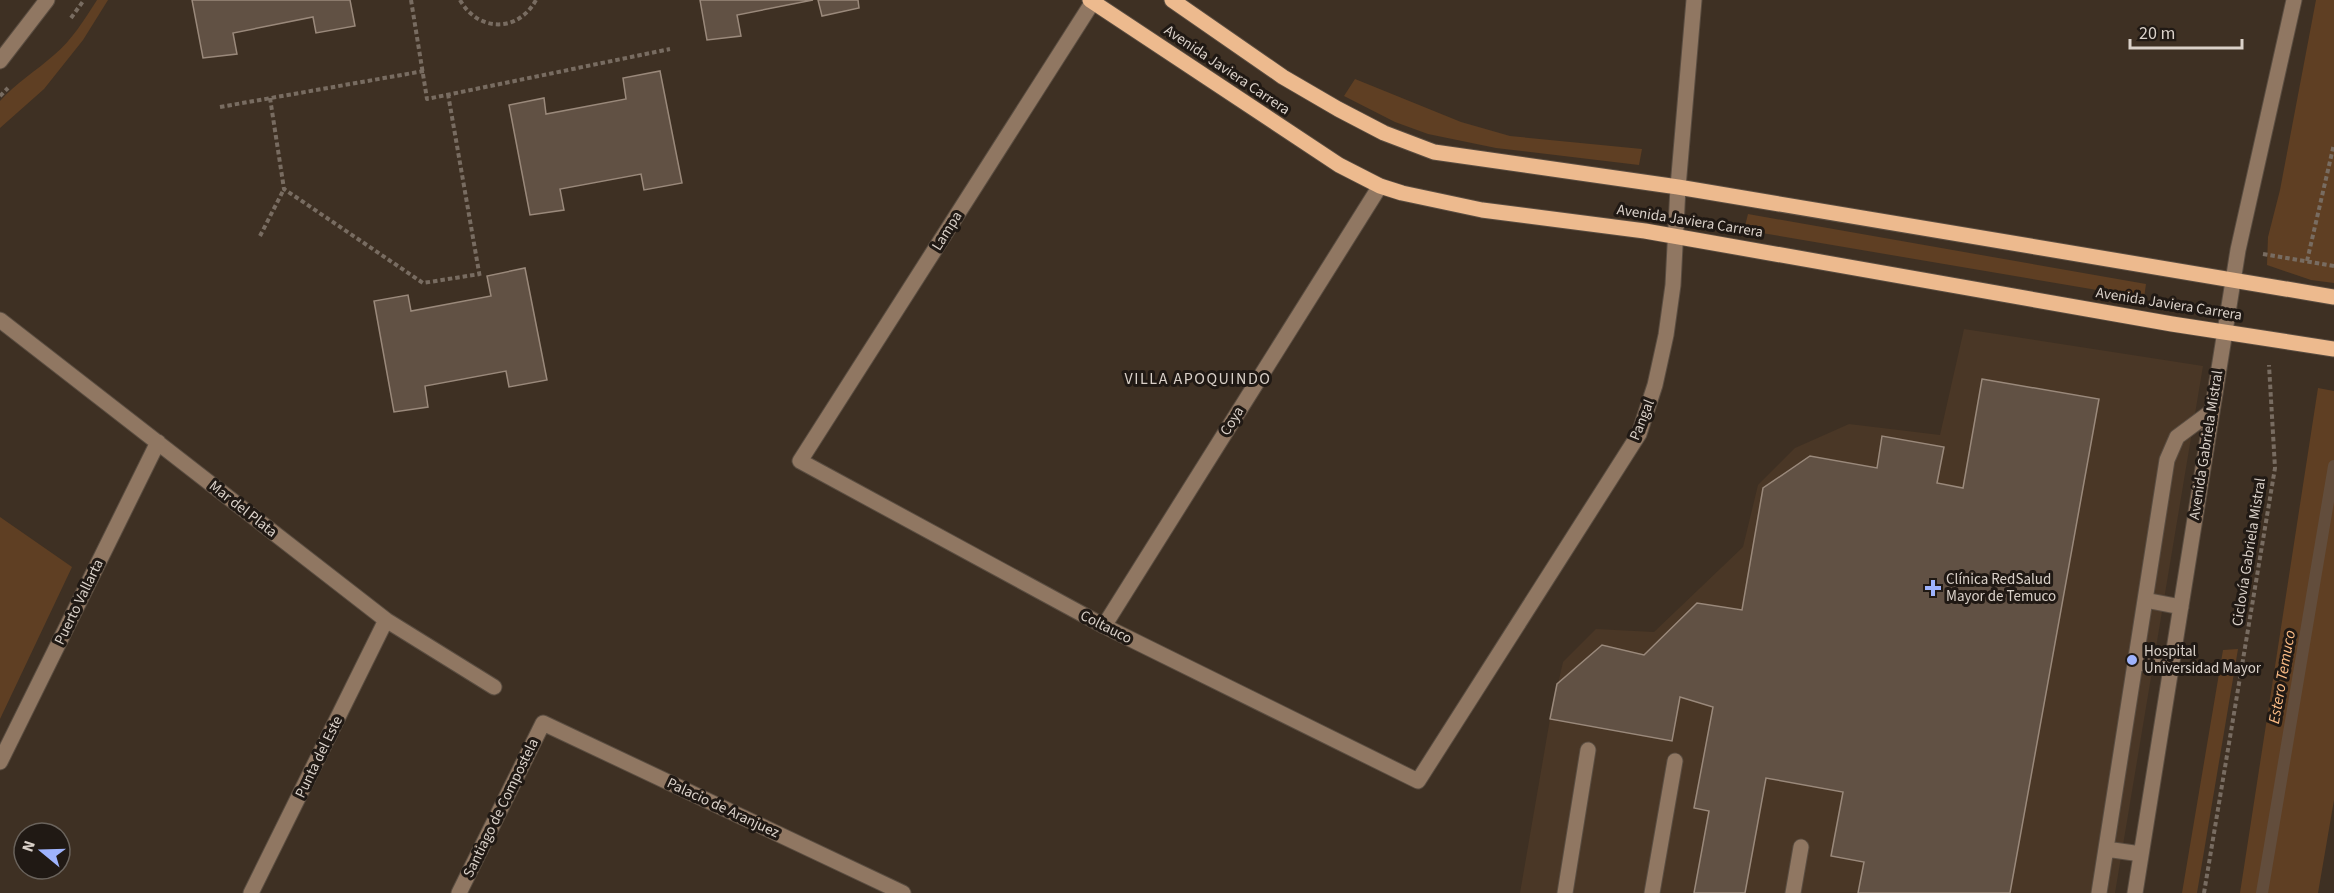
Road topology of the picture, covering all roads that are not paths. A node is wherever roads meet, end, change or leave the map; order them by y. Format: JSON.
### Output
{"nodes":[{"id":1,"x":47,"y":0,"type":"edge"},
{"id":2,"x":1172,"y":0,"type":"edge"},
{"id":3,"x":1694,"y":0,"type":"edge"},
{"id":4,"x":2294,"y":0,"type":"edge"},
{"id":5,"x":1092,"y":1,"type":"edge"},
{"id":6,"x":1190,"y":5,"type":"edge"},
{"id":7,"x":0,"y":61,"type":"edge"},
{"id":8,"x":1380,"y":186,"type":"junction"},
{"id":9,"x":1678,"y":187,"type":"junction"},
{"id":10,"x":1674,"y":236,"type":"junction"},
{"id":11,"x":2234,"y":280,"type":"junction"},
{"id":12,"x":2334,"y":297,"type":"edge"},
{"id":13,"x":0,"y":320,"type":"edge"},
{"id":14,"x":2224,"y":332,"type":"junction"},
{"id":15,"x":2334,"y":349,"type":"edge"},
{"id":16,"x":2212,"y":411,"type":"junction"},
{"id":17,"x":158,"y":442,"type":"junction"},
{"id":18,"x":800,"y":462,"type":"joint"},
{"id":19,"x":2145,"y":600,"type":"junction"},
{"id":20,"x":2181,"y":607,"type":"junction"},
{"id":21,"x":386,"y":621,"type":"junction"},
{"id":22,"x":1104,"y":626,"type":"junction"},
{"id":23,"x":2135,"y":662,"type":"junction"},
{"id":24,"x":2171,"y":669,"type":"junction"},
{"id":25,"x":494,"y":687,"type":"dead end"},
{"id":26,"x":543,"y":723,"type":"joint"},
{"id":27,"x":1588,"y":750,"type":"dead end"},
{"id":28,"x":1675,"y":761,"type":"dead end"},
{"id":29,"x":0,"y":762,"type":"edge"},
{"id":30,"x":1418,"y":781,"type":"joint"},
{"id":31,"x":1801,"y":847,"type":"dead end"},
{"id":32,"x":2106,"y":849,"type":"junction"},
{"id":33,"x":2141,"y":855,"type":"junction"},
{"id":34,"x":252,"y":893,"type":"edge"},
{"id":35,"x":459,"y":893,"type":"edge"},
{"id":36,"x":903,"y":893,"type":"edge"},
{"id":37,"x":1565,"y":893,"type":"edge"},
{"id":38,"x":1652,"y":893,"type":"edge"},
{"id":39,"x":1793,"y":893,"type":"edge"},
{"id":40,"x":2099,"y":893,"type":"edge"},
{"id":41,"x":2135,"y":893,"type":"edge"}],
"edges":[{"from":1,"to":7,"type":"street"},
{"from":2,"to":6,"type":"main road","name":"Avenida Javiera Carrera"},
{"from":3,"to":9,"type":"street","name":"Pangal"},
{"from":4,"to":11,"type":"street","name":"Avenida Gabriela Mistral"},
{"from":5,"to":8,"type":"main road","name":"Avenida Javiera Carrera"},
{"from":5,"to":18,"type":"street","name":"Lampa"},
{"from":6,"to":9,"type":"main road","name":"Avenida Javiera Carrera"},
{"from":8,"to":10,"type":"main road","name":"Avenida Javiera Carrera"},
{"from":8,"to":22,"type":"street","name":"Coya"},
{"from":9,"to":10,"type":"street","name":"Pangal"},
{"from":9,"to":11,"type":"main road","name":"Avenida Javiera Carrera"},
{"from":10,"to":14,"type":"main road","name":"Avenida Javiera Carrera"},
{"from":10,"to":30,"type":"street","name":"Pangal"},
{"from":11,"to":12,"type":"main road","name":"Avenida Javiera Carrera"},
{"from":11,"to":14,"type":"street","name":"Avenida Gabriela Mistral"},
{"from":13,"to":17,"type":"street","name":"Mar del Plata"},
{"from":14,"to":15,"type":"main road","name":"Avenida Javiera Carrera"},
{"from":14,"to":16,"type":"street","name":"Avenida Gabriela Mistral"},
{"from":16,"to":19,"type":"street"},
{"from":16,"to":20,"type":"street","name":"Avenida Gabriela Mistral"},
{"from":17,"to":21,"type":"street","name":"Mar del Plata"},
{"from":17,"to":29,"type":"street","name":"Puerto Vallarta"},
{"from":18,"to":22,"type":"street","name":"Coltauco"},
{"from":19,"to":20,"type":"street"},
{"from":19,"to":23,"type":"street"},
{"from":20,"to":24,"type":"street","name":"Avenida Gabriela Mistral"},
{"from":21,"to":25,"type":"street","name":"Mar del Plata"},
{"from":21,"to":34,"type":"street","name":"Punta del Este"},
{"from":22,"to":30,"type":"street","name":"Coltauco"},
{"from":23,"to":24,"type":"street"},
{"from":23,"to":32,"type":"street"},
{"from":24,"to":33,"type":"street","name":"Avenida Gabriela Mistral"},
{"from":26,"to":35,"type":"street","name":"Santiago de Compostela"},
{"from":26,"to":36,"type":"street","name":"Palacio de Aranjuez"},
{"from":27,"to":37,"type":"street"},
{"from":28,"to":38,"type":"street"},
{"from":31,"to":39,"type":"street"},
{"from":32,"to":33,"type":"street"},
{"from":32,"to":40,"type":"street"},
{"from":33,"to":41,"type":"street","name":"Avenida Gabriela Mistral"}]}
